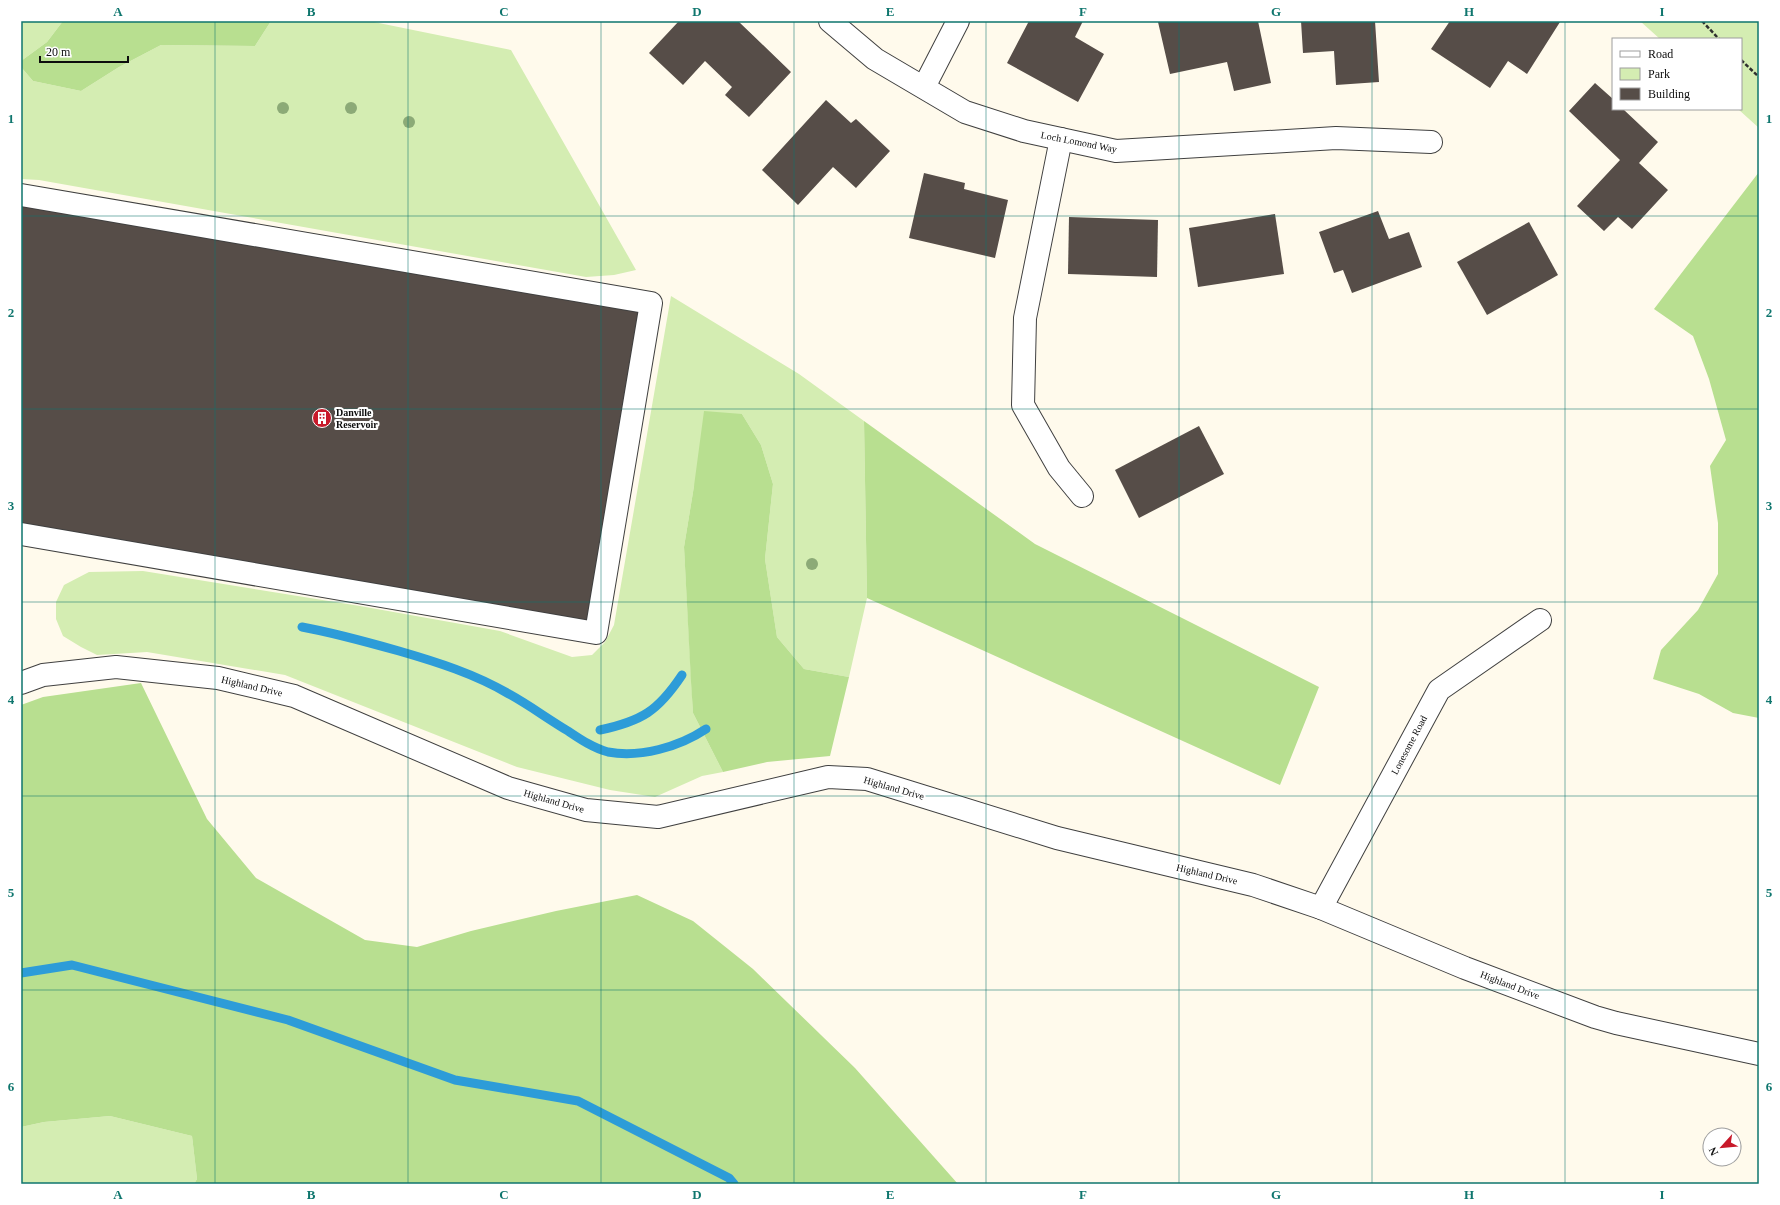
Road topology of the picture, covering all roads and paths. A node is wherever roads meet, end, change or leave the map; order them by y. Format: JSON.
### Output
{"nodes":[{"id":1,"x":830,"y":21,"type":"edge"},
{"id":2,"x":958,"y":21,"type":"edge"},
{"id":3,"x":1702,"y":21,"type":"edge"},
{"id":4,"x":1719,"y":38,"type":"edge"},
{"id":5,"x":1742,"y":61,"type":"edge"},
{"id":6,"x":1759,"y":77,"type":"edge"},
{"id":7,"x":924,"y":87,"type":"junction"},
{"id":8,"x":1061,"y":140,"type":"junction"},
{"id":9,"x":1432,"y":142,"type":"dead end"},
{"id":10,"x":21,"y":195,"type":"edge"},
{"id":11,"x":1082,"y":496,"type":"dead end"},
{"id":12,"x":21,"y":534,"type":"edge"},
{"id":13,"x":1540,"y":620,"type":"dead end"},
{"id":14,"x":21,"y":683,"type":"edge"},
{"id":15,"x":1321,"y":908,"type":"junction"},
{"id":16,"x":1759,"y":1054,"type":"edge"}],
"edges":[{"from":1,"to":7,"type":"street","name":"Loch Lomond Way"},
{"from":2,"to":7,"type":"street"},
{"from":3,"to":4,"type":"path"},
{"from":5,"to":6,"type":"path"},
{"from":7,"to":8,"type":"street","name":"Loch Lomond Way"},
{"from":8,"to":9,"type":"street","name":"Loch Lomond Way"},
{"from":8,"to":11,"type":"street"},
{"from":10,"to":12,"type":"street"},
{"from":13,"to":15,"type":"street","name":"Lonesome Road"},
{"from":14,"to":15,"type":"street","name":"Highland Drive"},
{"from":15,"to":16,"type":"street","name":"Highland Drive"}]}
